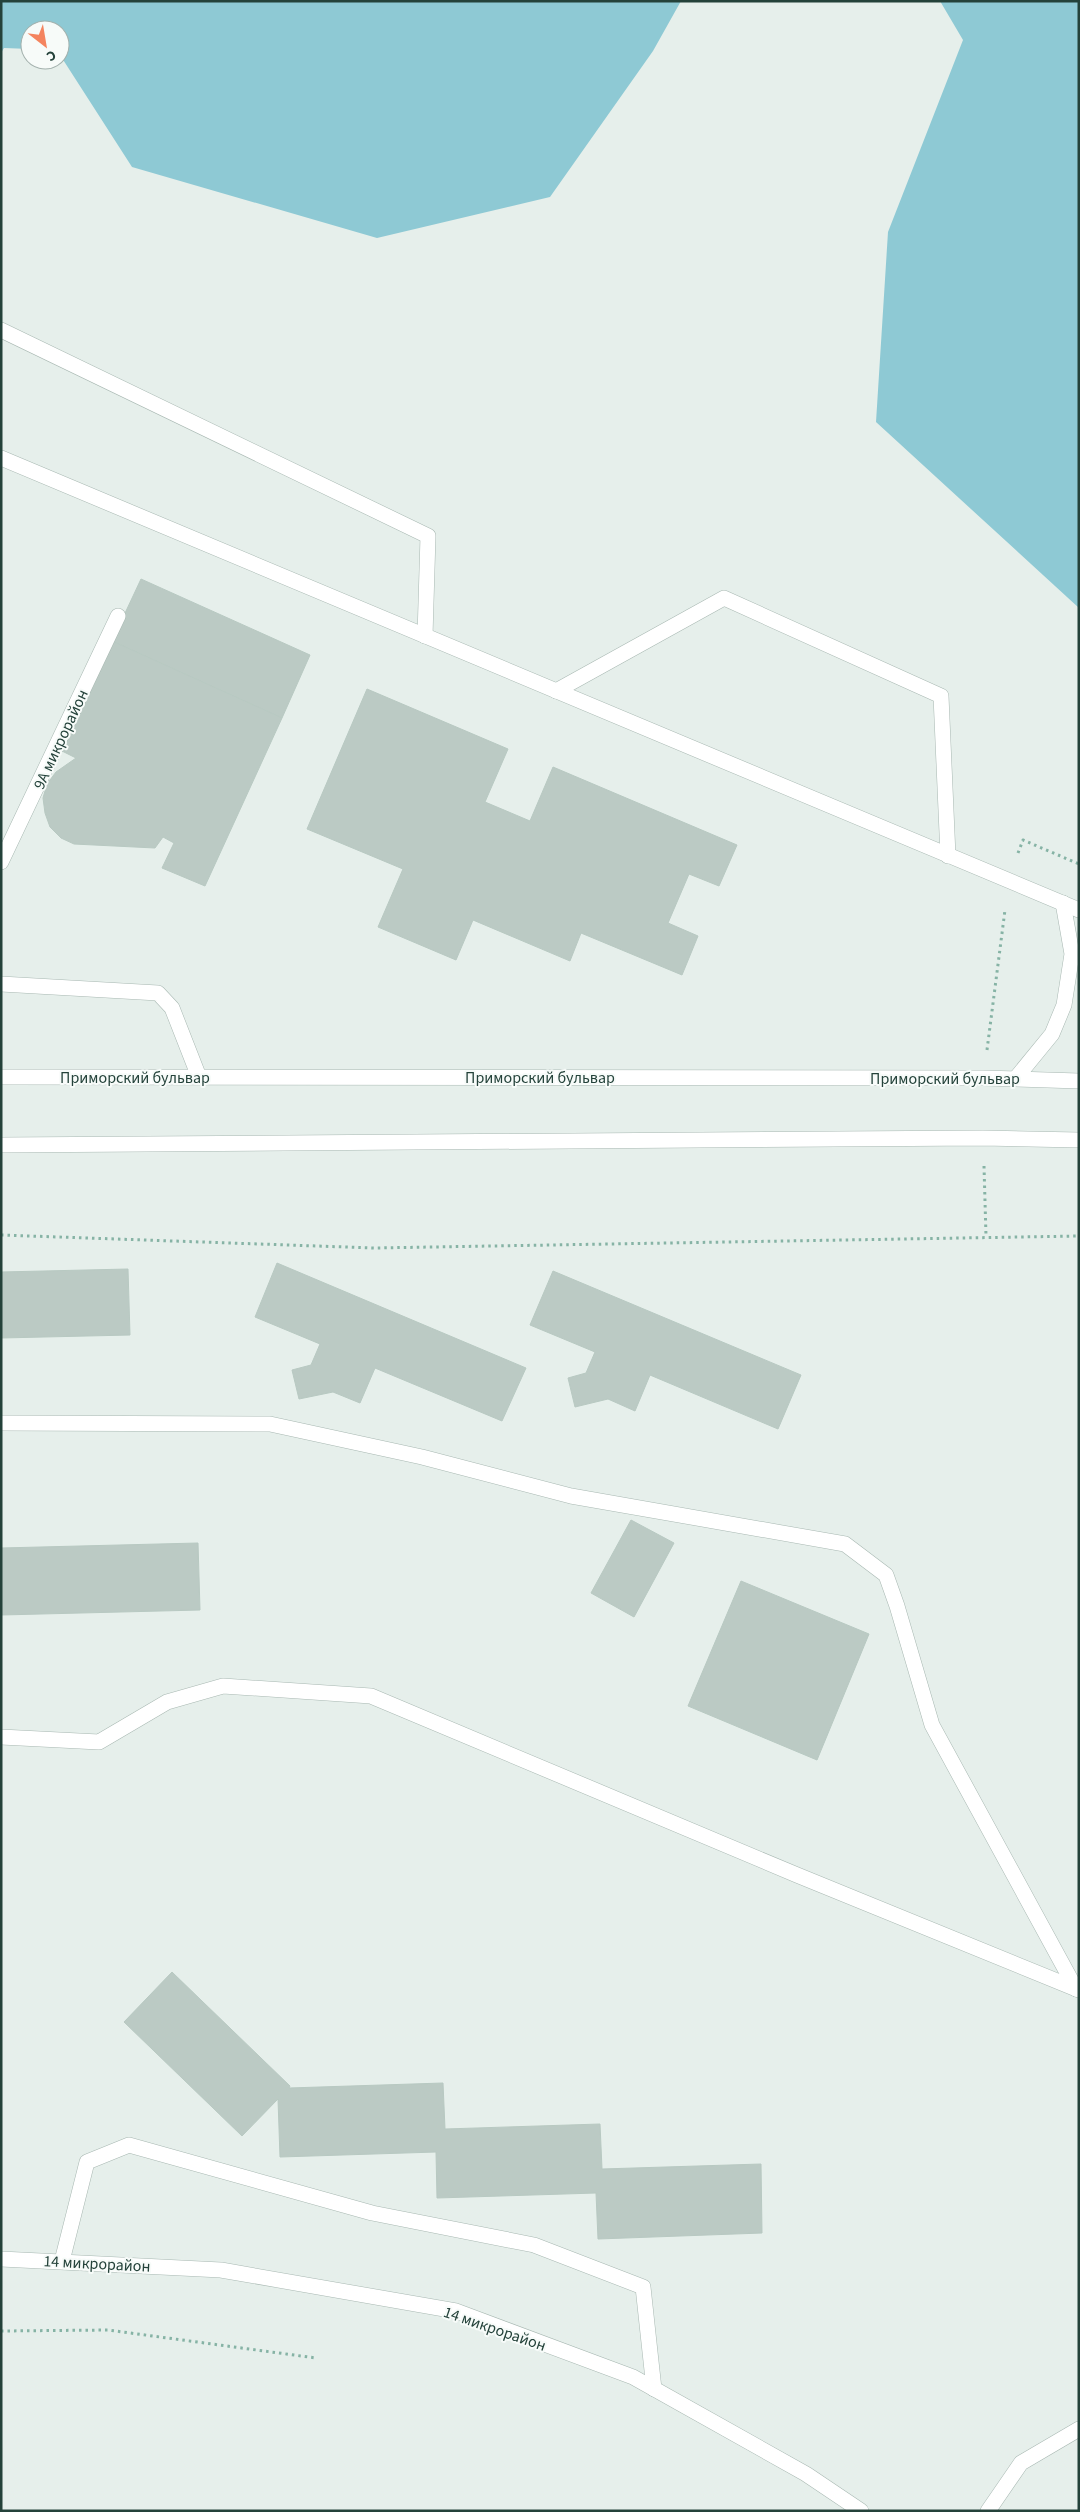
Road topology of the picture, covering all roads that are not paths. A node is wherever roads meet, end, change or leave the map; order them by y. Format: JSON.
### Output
{"nodes":[{"id":1,"x":1,"y":330,"type":"edge"},
{"id":2,"x":1,"y":458,"type":"edge"},
{"id":3,"x":118,"y":616,"type":"dead end"},
{"id":4,"x":425,"y":636,"type":"junction"},
{"id":5,"x":556,"y":691,"type":"junction"},
{"id":6,"x":948,"y":856,"type":"junction"},
{"id":7,"x":1,"y":862,"type":"edge"},
{"id":8,"x":1063,"y":903,"type":"junction"},
{"id":9,"x":1079,"y":910,"type":"edge"},
{"id":10,"x":1,"y":984,"type":"edge"},
{"id":11,"x":1,"y":1077,"type":"edge"},
{"id":12,"x":199,"y":1077,"type":"junction"},
{"id":13,"x":1016,"y":1078,"type":"junction"},
{"id":14,"x":1079,"y":1082,"type":"edge"},
{"id":15,"x":1079,"y":1140,"type":"edge"},
{"id":16,"x":1,"y":1144,"type":"edge"},
{"id":17,"x":1,"y":1423,"type":"edge"},
{"id":18,"x":1,"y":1737,"type":"edge"},
{"id":19,"x":1078,"y":1989,"type":"edge"},
{"id":20,"x":1,"y":2259,"type":"edge"},
{"id":21,"x":62,"y":2261,"type":"junction"},
{"id":22,"x":654,"y":2389,"type":"junction"},
{"id":23,"x":1079,"y":2429,"type":"edge"},
{"id":24,"x":861,"y":2511,"type":"edge"},
{"id":25,"x":988,"y":2511,"type":"edge"}],
"edges":[{"from":1,"to":4,"type":"street"},
{"from":2,"to":4,"type":"street"},
{"from":3,"to":7,"type":"street","name":"9А микрорайон"},
{"from":4,"to":5,"type":"street"},
{"from":5,"to":6,"type":"street"},
{"from":5,"to":6,"type":"street"},
{"from":6,"to":8,"type":"street"},
{"from":8,"to":9,"type":"street"},
{"from":8,"to":13,"type":"street"},
{"from":10,"to":12,"type":"street"},
{"from":11,"to":12,"type":"street","name":"Приморский бульвар"},
{"from":12,"to":13,"type":"street","name":"Приморский бульвар"},
{"from":13,"to":14,"type":"street","name":"Приморский бульвар"},
{"from":15,"to":16,"type":"street"},
{"from":17,"to":19,"type":"street"},
{"from":18,"to":19,"type":"street"},
{"from":20,"to":21,"type":"street","name":"14 микрорайон"},
{"from":21,"to":22,"type":"street","name":"14 микрорайон"},
{"from":21,"to":22,"type":"street"},
{"from":22,"to":24,"type":"street","name":"14 микрорайон"},
{"from":23,"to":25,"type":"street"}]}
